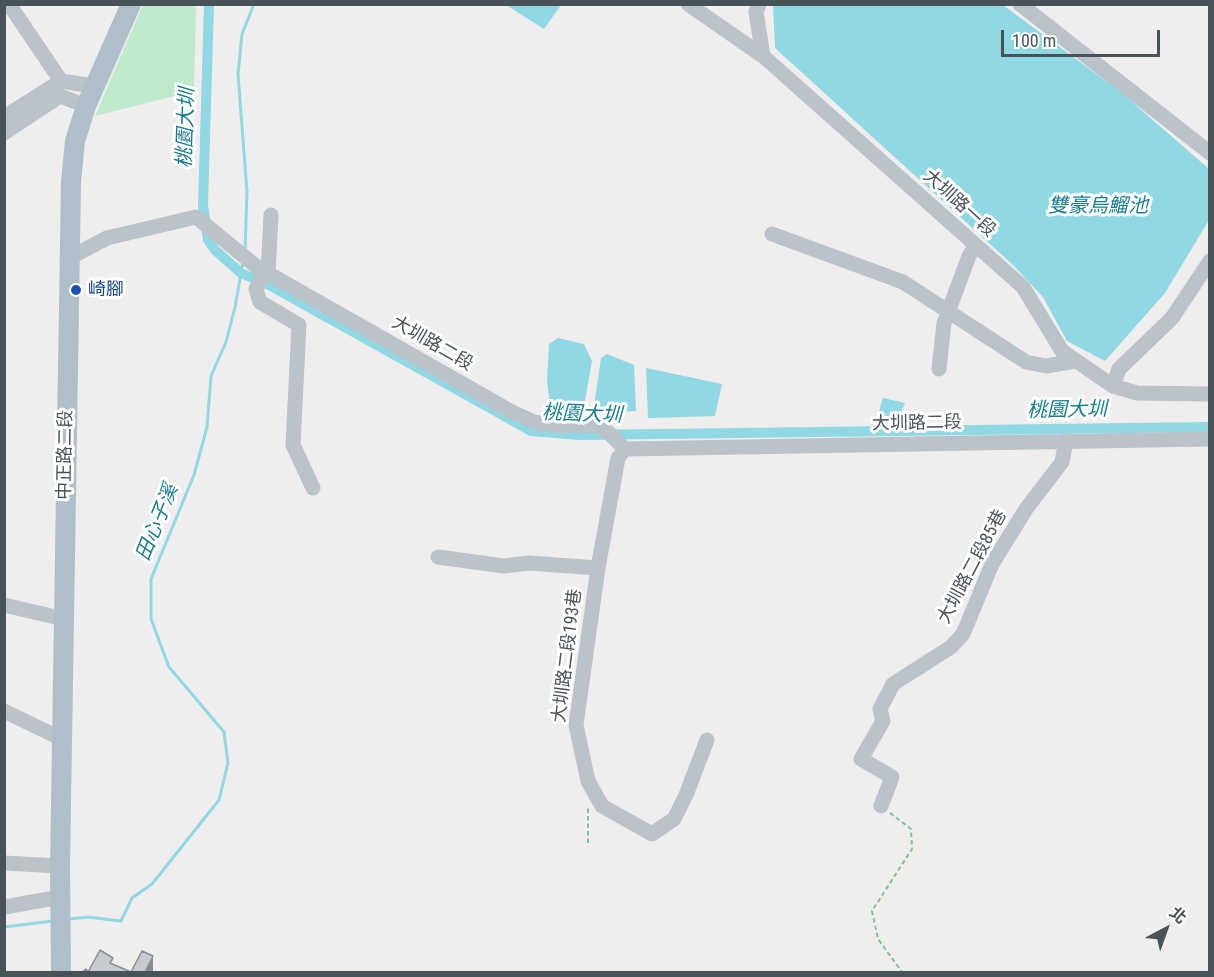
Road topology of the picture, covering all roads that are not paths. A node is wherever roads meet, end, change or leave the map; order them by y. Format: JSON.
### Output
{"nodes":[{"id":1,"x":9,"y":4,"type":"edge"},
{"id":2,"x":131,"y":4,"type":"edge"},
{"id":3,"x":759,"y":4,"type":"edge"},
{"id":4,"x":1020,"y":4,"type":"edge"},
{"id":5,"x":686,"y":6,"type":"edge"},
{"id":6,"x":763,"y":56,"type":"junction"},
{"id":7,"x":61,"y":81,"type":"junction"},
{"id":8,"x":94,"y":86,"type":"junction"},
{"id":9,"x":86,"y":106,"type":"junction"},
{"id":10,"x":4,"y":117,"type":"edge"},
{"id":11,"x":4,"y":133,"type":"edge"},
{"id":12,"x":1209,"y":153,"type":"edge"},
{"id":13,"x":271,"y":215,"type":"dead end"},
{"id":14,"x":772,"y":234,"type":"dead end"},
{"id":15,"x":976,"y":245,"type":"junction"},
{"id":16,"x":69,"y":258,"type":"junction"},
{"id":17,"x":1209,"y":261,"type":"edge"},
{"id":18,"x":262,"y":275,"type":"junction"},
{"id":19,"x":949,"y":311,"type":"junction"},
{"id":20,"x":1076,"y":361,"type":"junction"},
{"id":21,"x":939,"y":369,"type":"dead end"},
{"id":22,"x":1113,"y":386,"type":"junction"},
{"id":23,"x":1209,"y":393,"type":"edge"},
{"id":24,"x":1066,"y":440,"type":"junction"},
{"id":25,"x":1209,"y":440,"type":"edge"},
{"id":26,"x":625,"y":449,"type":"junction"},
{"id":27,"x":313,"y":488,"type":"dead end"},
{"id":28,"x":438,"y":557,"type":"dead end"},
{"id":29,"x":598,"y":568,"type":"junction"},
{"id":30,"x":4,"y":605,"type":"edge"},
{"id":31,"x":64,"y":619,"type":"junction"},
{"id":32,"x":4,"y":711,"type":"edge"},
{"id":33,"x":62,"y":739,"type":"junction"},
{"id":34,"x":707,"y":740,"type":"dead end"},
{"id":35,"x":881,"y":806,"type":"road end"},
{"id":36,"x":4,"y":863,"type":"edge"},
{"id":37,"x":60,"y":866,"type":"junction"},
{"id":38,"x":61,"y":897,"type":"junction"},
{"id":39,"x":4,"y":907,"type":"edge"},
{"id":40,"x":61,"y":972,"type":"edge"}],
"edges":[{"from":1,"to":7,"type":"street"},
{"from":2,"to":8,"type":"main road","name":"中正路二段"},
{"from":3,"to":6,"type":"street"},
{"from":4,"to":12,"type":"street"},
{"from":5,"to":6,"type":"street","name":"大圳路一段"},
{"from":6,"to":15,"type":"street","name":"大圳路一段"},
{"from":7,"to":8,"type":"street"},
{"from":7,"to":10,"type":"street"},
{"from":8,"to":9,"type":"main road","name":"中正路二段"},
{"from":9,"to":11,"type":"street"},
{"from":9,"to":16,"type":"main road","name":"中正路二段"},
{"from":13,"to":18,"type":"street"},
{"from":14,"to":19,"type":"street"},
{"from":15,"to":19,"type":"street"},
{"from":15,"to":20,"type":"street","name":"大圳路一段"},
{"from":16,"to":18,"type":"street"},
{"from":16,"to":31,"type":"main road","name":"中正路二段"},
{"from":17,"to":22,"type":"street"},
{"from":18,"to":26,"type":"street","name":"大圳路二段"},
{"from":18,"to":27,"type":"street"},
{"from":19,"to":20,"type":"street"},
{"from":19,"to":21,"type":"street"},
{"from":20,"to":22,"type":"street","name":"大圳路一段"},
{"from":22,"to":23,"type":"street","name":"大圳路一段"},
{"from":24,"to":25,"type":"street","name":"大圳路二段"},
{"from":24,"to":26,"type":"street","name":"大圳路二段"},
{"from":24,"to":35,"type":"street","name":"大圳路二段85巷"},
{"from":26,"to":29,"type":"street","name":"大圳路二段193巷"},
{"from":28,"to":29,"type":"street"},
{"from":29,"to":34,"type":"street","name":"大圳路二段193巷"},
{"from":30,"to":31,"type":"street"},
{"from":31,"to":33,"type":"main road","name":"中正路二段"},
{"from":32,"to":33,"type":"street"},
{"from":33,"to":37,"type":"main road","name":"中正路二段"},
{"from":36,"to":37,"type":"street"},
{"from":37,"to":38,"type":"main road","name":"中正路二段"},
{"from":38,"to":39,"type":"street"},
{"from":38,"to":40,"type":"main road","name":"中正路二段"}]}
